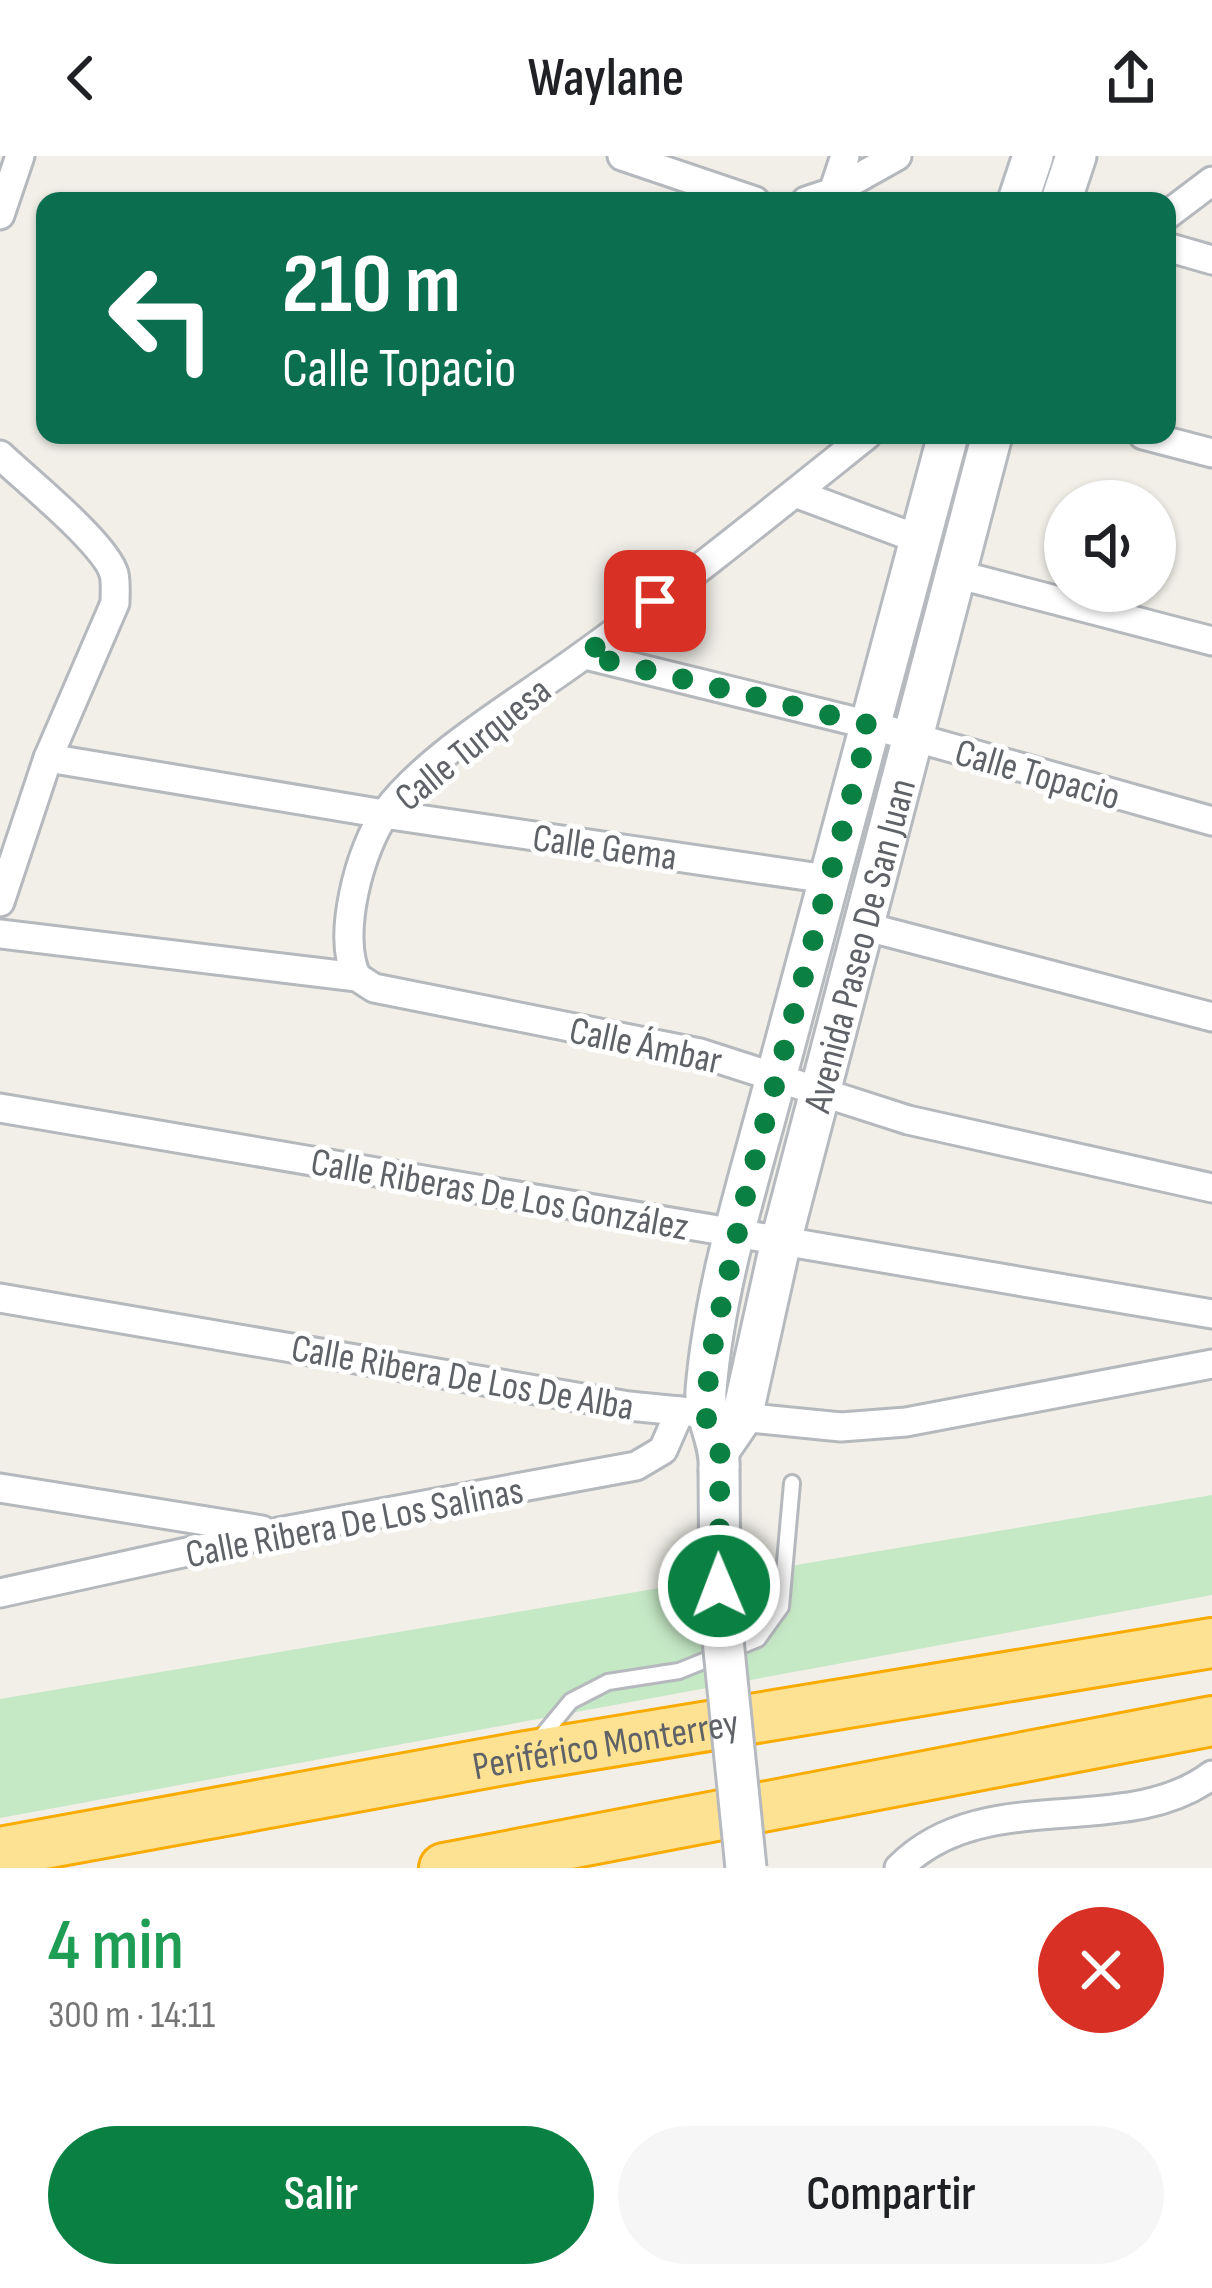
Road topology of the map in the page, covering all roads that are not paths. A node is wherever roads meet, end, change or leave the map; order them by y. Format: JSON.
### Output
{"nodes":[{"id":1,"x":20,"y":156,"type":"edge"},
{"id":2,"x":845,"y":156,"type":"edge"},
{"id":3,"x":896,"y":156,"type":"edge"},
{"id":4,"x":1033,"y":156,"type":"edge"},
{"id":5,"x":1076,"y":156,"type":"edge"},
{"id":6,"x":638,"y":159,"type":"edge"},
{"id":7,"x":1212,"y":181,"type":"edge"},
{"id":8,"x":730,"y":192,"type":"edge"},
{"id":9,"x":823,"y":192,"type":"edge"},
{"id":10,"x":829,"y":192,"type":"edge"},
{"id":11,"x":1021,"y":192,"type":"edge"},
{"id":12,"x":1064,"y":192,"type":"edge"},
{"id":13,"x":1176,"y":208,"type":"edge"},
{"id":14,"x":0,"y":215,"type":"edge"},
{"id":15,"x":1176,"y":250,"type":"edge"},
{"id":16,"x":1212,"y":260,"type":"edge"},
{"id":17,"x":856,"y":444,"type":"edge"},
{"id":18,"x":946,"y":444,"type":"edge"},
{"id":19,"x":990,"y":444,"type":"edge"},
{"id":20,"x":1176,"y":444,"type":"edge"},
{"id":21,"x":1212,"y":453,"type":"edge"},
{"id":22,"x":0,"y":455,"type":"edge"},
{"id":23,"x":795,"y":493,"type":"junction"},
{"id":24,"x":921,"y":540,"type":"junction"},
{"id":25,"x":956,"y":574,"type":"junction"},
{"id":26,"x":1212,"y":641,"type":"edge"},
{"id":27,"x":585,"y":655,"type":"junction"},
{"id":28,"x":870,"y":725,"type":"junction"},
{"id":29,"x":912,"y":738,"type":"junction"},
{"id":30,"x":48,"y":758,"type":"junction"},
{"id":31,"x":385,"y":814,"type":"junction"},
{"id":32,"x":1212,"y":821,"type":"edge"},
{"id":33,"x":826,"y":879,"type":"junction"},
{"id":34,"x":0,"y":902,"type":"edge"},
{"id":35,"x":863,"y":926,"type":"junction"},
{"id":36,"x":0,"y":934,"type":"edge"},
{"id":37,"x":357,"y":977,"type":"junction"},
{"id":38,"x":1212,"y":1017,"type":"edge"},
{"id":39,"x":776,"y":1076,"type":"junction"},
{"id":40,"x":823,"y":1091,"type":"junction"},
{"id":41,"x":0,"y":1108,"type":"edge"},
{"id":42,"x":1212,"y":1188,"type":"edge"},
{"id":43,"x":736,"y":1233,"type":"junction"},
{"id":44,"x":781,"y":1241,"type":"junction"},
{"id":45,"x":0,"y":1298,"type":"edge"},
{"id":46,"x":1212,"y":1313,"type":"edge"},
{"id":47,"x":1212,"y":1364,"type":"edge"},
{"id":48,"x":713,"y":1432,"type":"junction"},
{"id":49,"x":791,"y":1483,"type":"dead end"},
{"id":50,"x":0,"y":1488,"type":"edge"},
{"id":51,"x":278,"y":1532,"type":"junction"},
{"id":52,"x":0,"y":1593,"type":"edge"},
{"id":53,"x":1212,"y":1628,"type":"edge"},
{"id":54,"x":1212,"y":1643,"type":"edge"},
{"id":55,"x":1147,"y":1657,"type":"junction"},
{"id":56,"x":1212,"y":1721,"type":"edge"},
{"id":57,"x":526,"y":1756,"type":"junction"},
{"id":58,"x":1212,"y":1775,"type":"edge"},
{"id":59,"x":0,"y":1852,"type":"edge"},
{"id":60,"x":444,"y":1868,"type":"edge"},
{"id":61,"x":746,"y":1868,"type":"edge"},
{"id":62,"x":899,"y":1868,"type":"edge"}],
"edges":[{"from":1,"to":14,"type":"street"},
{"from":2,"to":9,"type":"street"},
{"from":3,"to":10,"type":"street"},
{"from":4,"to":11,"type":"street"},
{"from":5,"to":12,"type":"street"},
{"from":6,"to":8,"type":"street"},
{"from":7,"to":13,"type":"street"},
{"from":15,"to":16,"type":"street"},
{"from":17,"to":23,"type":"street","name":"Calle Turquesa"},
{"from":18,"to":24,"type":"street","name":"Avenida Paseo De San Juan"},
{"from":19,"to":25,"type":"street","name":"Avenida Paseo De San Juan"},
{"from":20,"to":21,"type":"street"},
{"from":22,"to":30,"type":"street"},
{"from":23,"to":24,"type":"street"},
{"from":23,"to":27,"type":"street","name":"Calle Turquesa"},
{"from":24,"to":28,"type":"street","name":"Avenida Paseo De San Juan"},
{"from":25,"to":26,"type":"street"},
{"from":25,"to":29,"type":"street","name":"Avenida Paseo De San Juan"},
{"from":27,"to":28,"type":"street","name":"Calle Topacio"},
{"from":27,"to":31,"type":"street","name":"Calle Turquesa"},
{"from":28,"to":29,"type":"street","name":"Calle Topacio"},
{"from":28,"to":33,"type":"street","name":"Avenida Paseo De San Juan"},
{"from":29,"to":32,"type":"street","name":"Calle Topacio"},
{"from":29,"to":35,"type":"street","name":"Avenida Paseo De San Juan"},
{"from":30,"to":31,"type":"street","name":"Calle Gema"},
{"from":30,"to":34,"type":"street"},
{"from":31,"to":33,"type":"street","name":"Calle Gema"},
{"from":31,"to":37,"type":"street","name":"Calle Turquesa"},
{"from":33,"to":39,"type":"street","name":"Avenida Paseo De San Juan"},
{"from":35,"to":38,"type":"street"},
{"from":35,"to":40,"type":"street","name":"Avenida Paseo De San Juan"},
{"from":36,"to":37,"type":"street","name":"Calle Ámbar"},
{"from":37,"to":39,"type":"street","name":"Calle Ámbar"},
{"from":39,"to":40,"type":"street","name":"Calle Ámbar"},
{"from":39,"to":43,"type":"street","name":"Avenida Paseo De San Juan"},
{"from":40,"to":42,"type":"street","name":"Calle Ámbar"},
{"from":40,"to":44,"type":"street","name":"Avenida Paseo De San Juan"},
{"from":41,"to":43,"type":"street","name":"Calle Riberas De Los González"},
{"from":43,"to":44,"type":"street","name":"Calle Riberas De Los González"},
{"from":43,"to":48,"type":"street","name":"Avenida Paseo De San Juan"},
{"from":44,"to":46,"type":"street","name":"Calle Riberas De Los González"},
{"from":44,"to":48,"type":"street","name":"Avenida Paseo De San Juan"},
{"from":45,"to":48,"type":"street","name":"Calle Ribera De Los De Alba"},
{"from":47,"to":48,"type":"street","name":"Calle Ribera De Los De Alba"},
{"from":48,"to":51,"type":"street","name":"Calle Ribera De Los Salinas"},
{"from":48,"to":61,"type":"street","name":"Avenida Paseo De San Juan","bridge":true},
{"from":49,"to":57,"type":"lane"},
{"from":50,"to":51,"type":"street"},
{"from":51,"to":52,"type":"street","name":"Calle Ribera De Los Salinas"},
{"from":53,"to":55,"type":"highway"},
{"from":54,"to":55,"type":"highway","name":"Periférico Monterrey"},
{"from":55,"to":57,"type":"highway","name":"Periférico Monterrey"},
{"from":56,"to":60,"type":"highway"},
{"from":57,"to":59,"type":"highway","name":"Periférico Monterrey"},
{"from":58,"to":62,"type":"street"}]}
